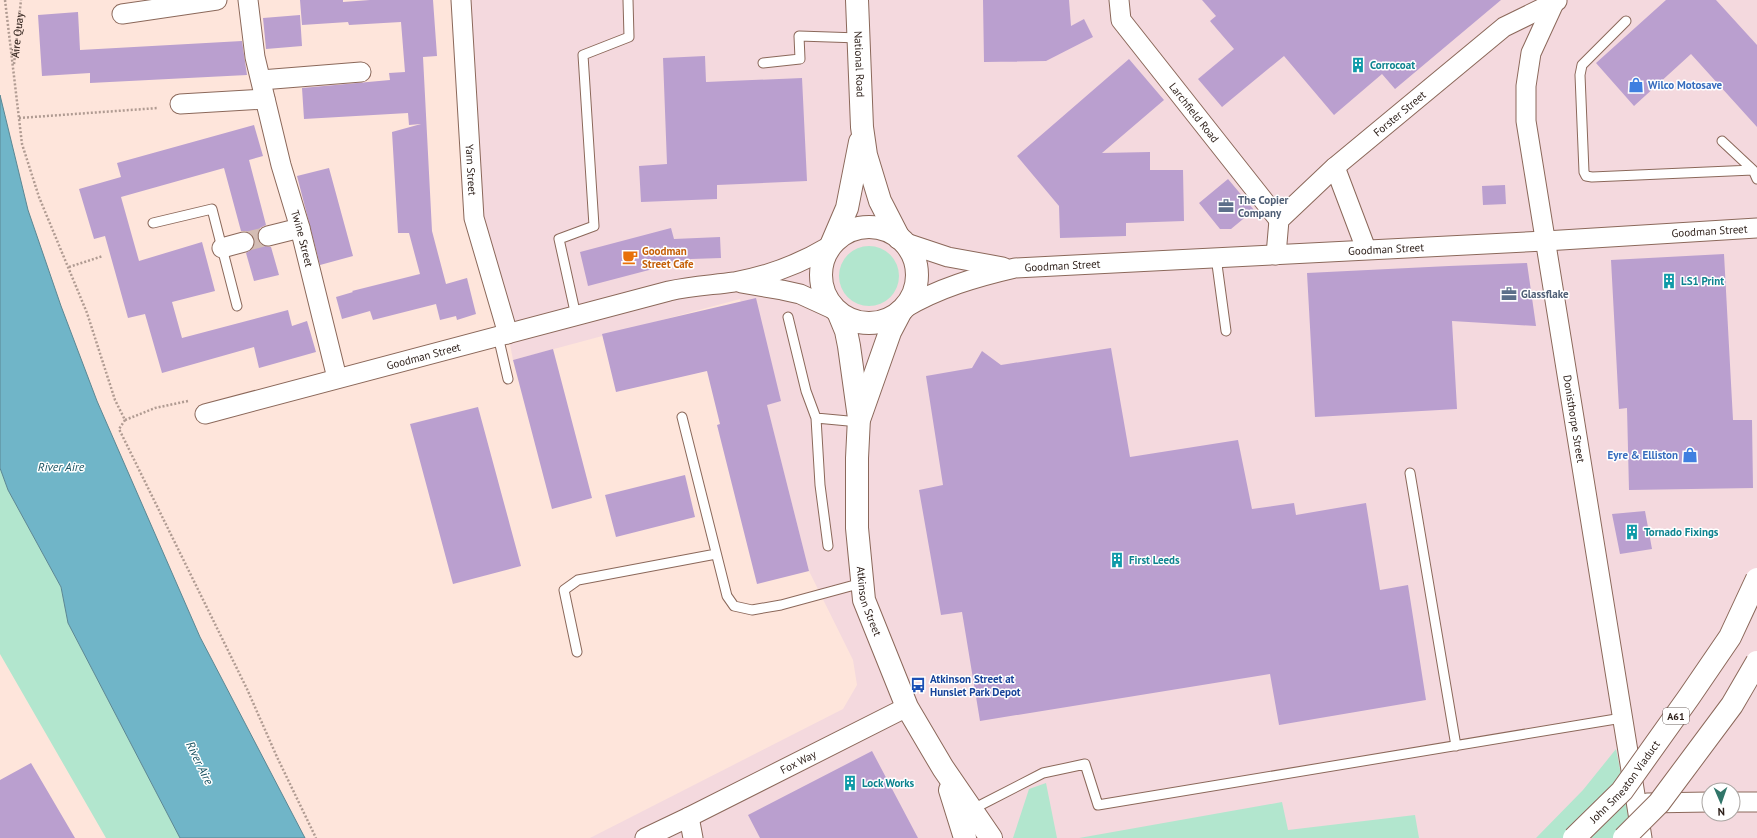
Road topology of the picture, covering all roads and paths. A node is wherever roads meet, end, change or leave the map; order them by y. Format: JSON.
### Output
{"nodes":[{"id":1,"x":5,"y":0,"type":"edge"},
{"id":2,"x":21,"y":0,"type":"edge"},
{"id":3,"x":217,"y":0,"type":"edge"},
{"id":4,"x":248,"y":0,"type":"edge"},
{"id":5,"x":461,"y":0,"type":"edge"},
{"id":6,"x":628,"y":0,"type":"edge"},
{"id":7,"x":857,"y":0,"type":"edge"},
{"id":8,"x":1119,"y":0,"type":"edge"},
{"id":9,"x":1556,"y":2,"type":"edge"},
{"id":10,"x":122,"y":14,"type":"dead end"},
{"id":11,"x":1626,"y":21,"type":"dead end"},
{"id":12,"x":859,"y":38,"type":"junction"},
{"id":13,"x":763,"y":64,"type":"dead end"},
{"id":14,"x":13,"y":70,"type":"junction"},
{"id":15,"x":361,"y":72,"type":"dead end"},
{"id":16,"x":261,"y":80,"type":"junction"},
{"id":17,"x":265,"y":99,"type":"junction"},
{"id":18,"x":180,"y":104,"type":"joint"},
{"id":19,"x":19,"y":118,"type":"junction"},
{"id":20,"x":862,"y":127,"type":"junction"},
{"id":21,"x":1722,"y":141,"type":"dead end"},
{"id":22,"x":1334,"y":167,"type":"junction"},
{"id":23,"x":1753,"y":170,"type":"junction"},
{"id":24,"x":1757,"y":180,"type":"edge"},
{"id":25,"x":1279,"y":220,"type":"junction"},
{"id":26,"x":153,"y":223,"type":"dead end"},
{"id":27,"x":300,"y":228,"type":"junction"},
{"id":28,"x":1757,"y":228,"type":"edge"},
{"id":29,"x":268,"y":236,"type":"tunnel mouth"},
{"id":30,"x":901,"y":240,"type":"junction"},
{"id":31,"x":244,"y":242,"type":"tunnel mouth"},
{"id":32,"x":1545,"y":242,"type":"junction"},
{"id":33,"x":831,"y":245,"type":"junction"},
{"id":34,"x":222,"y":248,"type":"junction"},
{"id":35,"x":1366,"y":249,"type":"junction"},
{"id":36,"x":1276,"y":255,"type":"junction"},
{"id":37,"x":103,"y":256,"type":"dead end"},
{"id":38,"x":1216,"y":258,"type":"junction"},
{"id":39,"x":69,"y":267,"type":"junction"},
{"id":40,"x":1015,"y":268,"type":"junction"},
{"id":41,"x":734,"y":282,"type":"junction"},
{"id":42,"x":237,"y":306,"type":"dead end"},
{"id":43,"x":903,"y":309,"type":"junction"},
{"id":44,"x":837,"y":312,"type":"junction"},
{"id":45,"x":576,"y":316,"type":"junction"},
{"id":46,"x":788,"y":317,"type":"dead end"},
{"id":47,"x":1226,"y":331,"type":"dead end"},
{"id":48,"x":503,"y":335,"type":"junction"},
{"id":49,"x":338,"y":378,"type":"junction"},
{"id":50,"x":508,"y":379,"type":"dead end"},
{"id":51,"x":205,"y":414,"type":"joint"},
{"id":52,"x":682,"y":416,"type":"dead end"},
{"id":53,"x":816,"y":418,"type":"junction"},
{"id":54,"x":125,"y":420,"type":"junction"},
{"id":55,"x":859,"y":420,"type":"junction"},
{"id":56,"x":1410,"y":473,"type":"dead end"},
{"id":57,"x":828,"y":546,"type":"dead end"},
{"id":58,"x":716,"y":554,"type":"junction"},
{"id":59,"x":1757,"y":579,"type":"edge"},
{"id":60,"x":862,"y":582,"type":"junction"},
{"id":61,"x":577,"y":652,"type":"dead end"},
{"id":62,"x":1757,"y":662,"type":"edge"},
{"id":63,"x":907,"y":707,"type":"junction"},
{"id":64,"x":1622,"y":718,"type":"junction"},
{"id":65,"x":1456,"y":746,"type":"junction"},
{"id":66,"x":943,"y":768,"type":"junction"},
{"id":67,"x":1701,"y":802,"type":"edge"},
{"id":68,"x":1741,"y":802,"type":"edge"},
{"id":69,"x":1757,"y":802,"type":"edge"},
{"id":70,"x":1636,"y":803,"type":"junction"},
{"id":71,"x":971,"y":810,"type":"junction"},
{"id":72,"x":689,"y":817,"type":"junction"},
{"id":73,"x":316,"y":838,"type":"edge"},
{"id":74,"x":645,"y":838,"type":"edge"},
{"id":75,"x":693,"y":838,"type":"edge"},
{"id":76,"x":965,"y":838,"type":"edge"},
{"id":77,"x":991,"y":838,"type":"edge"},
{"id":78,"x":1574,"y":838,"type":"edge"},
{"id":79,"x":1624,"y":838,"type":"edge"},
{"id":80,"x":1642,"y":838,"type":"edge"}],
"edges":[{"from":1,"to":14,"type":"path"},
{"from":2,"to":14,"type":"path","name":"Aire Quay"},
{"from":3,"to":10,"type":"street"},
{"from":4,"to":16,"type":"street","name":"Twine Street"},
{"from":5,"to":48,"type":"street","name":"Yarn Street"},
{"from":6,"to":45,"type":"lane"},
{"from":7,"to":12,"type":"main road","name":"National Road"},
{"from":8,"to":25,"type":"street","name":"Larchfield Road"},
{"from":9,"to":22,"type":"street","name":"Forster Street"},
{"from":9,"to":32,"type":"street","name":"Donisthorpe Street"},
{"from":11,"to":23,"type":"lane"},
{"from":12,"to":13,"type":"lane"},
{"from":12,"to":20,"type":"main road","name":"National Road"},
{"from":14,"to":19,"type":"path"},
{"from":15,"to":16,"type":"street"},
{"from":16,"to":17,"type":"street","name":"Twine Street"},
{"from":17,"to":18,"type":"street"},
{"from":17,"to":27,"type":"street","name":"Twine Street"},
{"from":18,"to":19,"type":"path"},
{"from":19,"to":39,"type":"path"},
{"from":20,"to":30,"type":"main road","name":"National Road"},
{"from":20,"to":33,"type":"main road","name":"National Road"},
{"from":21,"to":23,"type":"lane"},
{"from":22,"to":25,"type":"street","name":"Forster Street"},
{"from":22,"to":35,"type":"street"},
{"from":23,"to":24,"type":"lane"},
{"from":25,"to":36,"type":"street"},
{"from":26,"to":34,"type":"lane"},
{"from":27,"to":29,"type":"street"},
{"from":27,"to":49,"type":"street","name":"Twine Street"},
{"from":28,"to":32,"type":"street","name":"Goodman Street"},
{"from":30,"to":33,"type":"main road"},
{"from":30,"to":40,"type":"street","name":"Goodman Street"},
{"from":30,"to":43,"type":"main road"},
{"from":31,"to":34,"type":"street"},
{"from":32,"to":35,"type":"street","name":"Goodman Street"},
{"from":32,"to":64,"type":"street","name":"Donisthorpe Street"},
{"from":33,"to":41,"type":"street","name":"Goodman Street"},
{"from":33,"to":44,"type":"main road"},
{"from":34,"to":42,"type":"lane"},
{"from":35,"to":36,"type":"street","name":"Goodman Street"},
{"from":36,"to":38,"type":"street","name":"Goodman Street"},
{"from":37,"to":39,"type":"path"},
{"from":38,"to":40,"type":"street","name":"Goodman Street"},
{"from":38,"to":47,"type":"lane"},
{"from":39,"to":54,"type":"path"},
{"from":40,"to":43,"type":"street","name":"Goodman Street"},
{"from":41,"to":44,"type":"street","name":"Goodman Street"},
{"from":41,"to":45,"type":"street","name":"Goodman Street"},
{"from":43,"to":44,"type":"main road"},
{"from":43,"to":55,"type":"main road","name":"Atkinson Street"},
{"from":44,"to":55,"type":"main road","name":"Atkinson Street"},
{"from":45,"to":48,"type":"street","name":"Goodman Street"},
{"from":46,"to":53,"type":"lane"},
{"from":48,"to":49,"type":"street","name":"Goodman Street"},
{"from":48,"to":50,"type":"lane"},
{"from":49,"to":51,"type":"street","name":"Goodman Street"},
{"from":51,"to":54,"type":"path"},
{"from":52,"to":58,"type":"lane"},
{"from":53,"to":55,"type":"lane"},
{"from":53,"to":57,"type":"lane"},
{"from":54,"to":73,"type":"path"},
{"from":55,"to":60,"type":"main road","name":"Atkinson Street"},
{"from":56,"to":65,"type":"lane"},
{"from":58,"to":60,"type":"lane"},
{"from":58,"to":61,"type":"lane"},
{"from":59,"to":78,"type":"main road","name":"John Smeaton Viaduct","number":"A61","bridge":true},
{"from":60,"to":63,"type":"main road","name":"Atkinson Street"},
{"from":62,"to":79,"type":"main road","bridge":true},
{"from":63,"to":66,"type":"main road","name":"Atkinson Street"},
{"from":63,"to":72,"type":"street","name":"Fox Way"},
{"from":64,"to":65,"type":"lane"},
{"from":64,"to":70,"type":"street","name":"Donisthorpe Street"},
{"from":65,"to":71,"type":"lane"},
{"from":66,"to":71,"type":"main road","name":"Atkinson Street"},
{"from":66,"to":76,"type":"main road","name":"Atkinson Street"},
{"from":67,"to":70,"type":"street"},
{"from":68,"to":69,"type":"street"},
{"from":70,"to":80,"type":"street","name":"Donisthorpe Street"},
{"from":71,"to":77,"type":"main road","name":"Atkinson Street"},
{"from":72,"to":74,"type":"street","name":"Fox Way"},
{"from":72,"to":75,"type":"street"}]}
